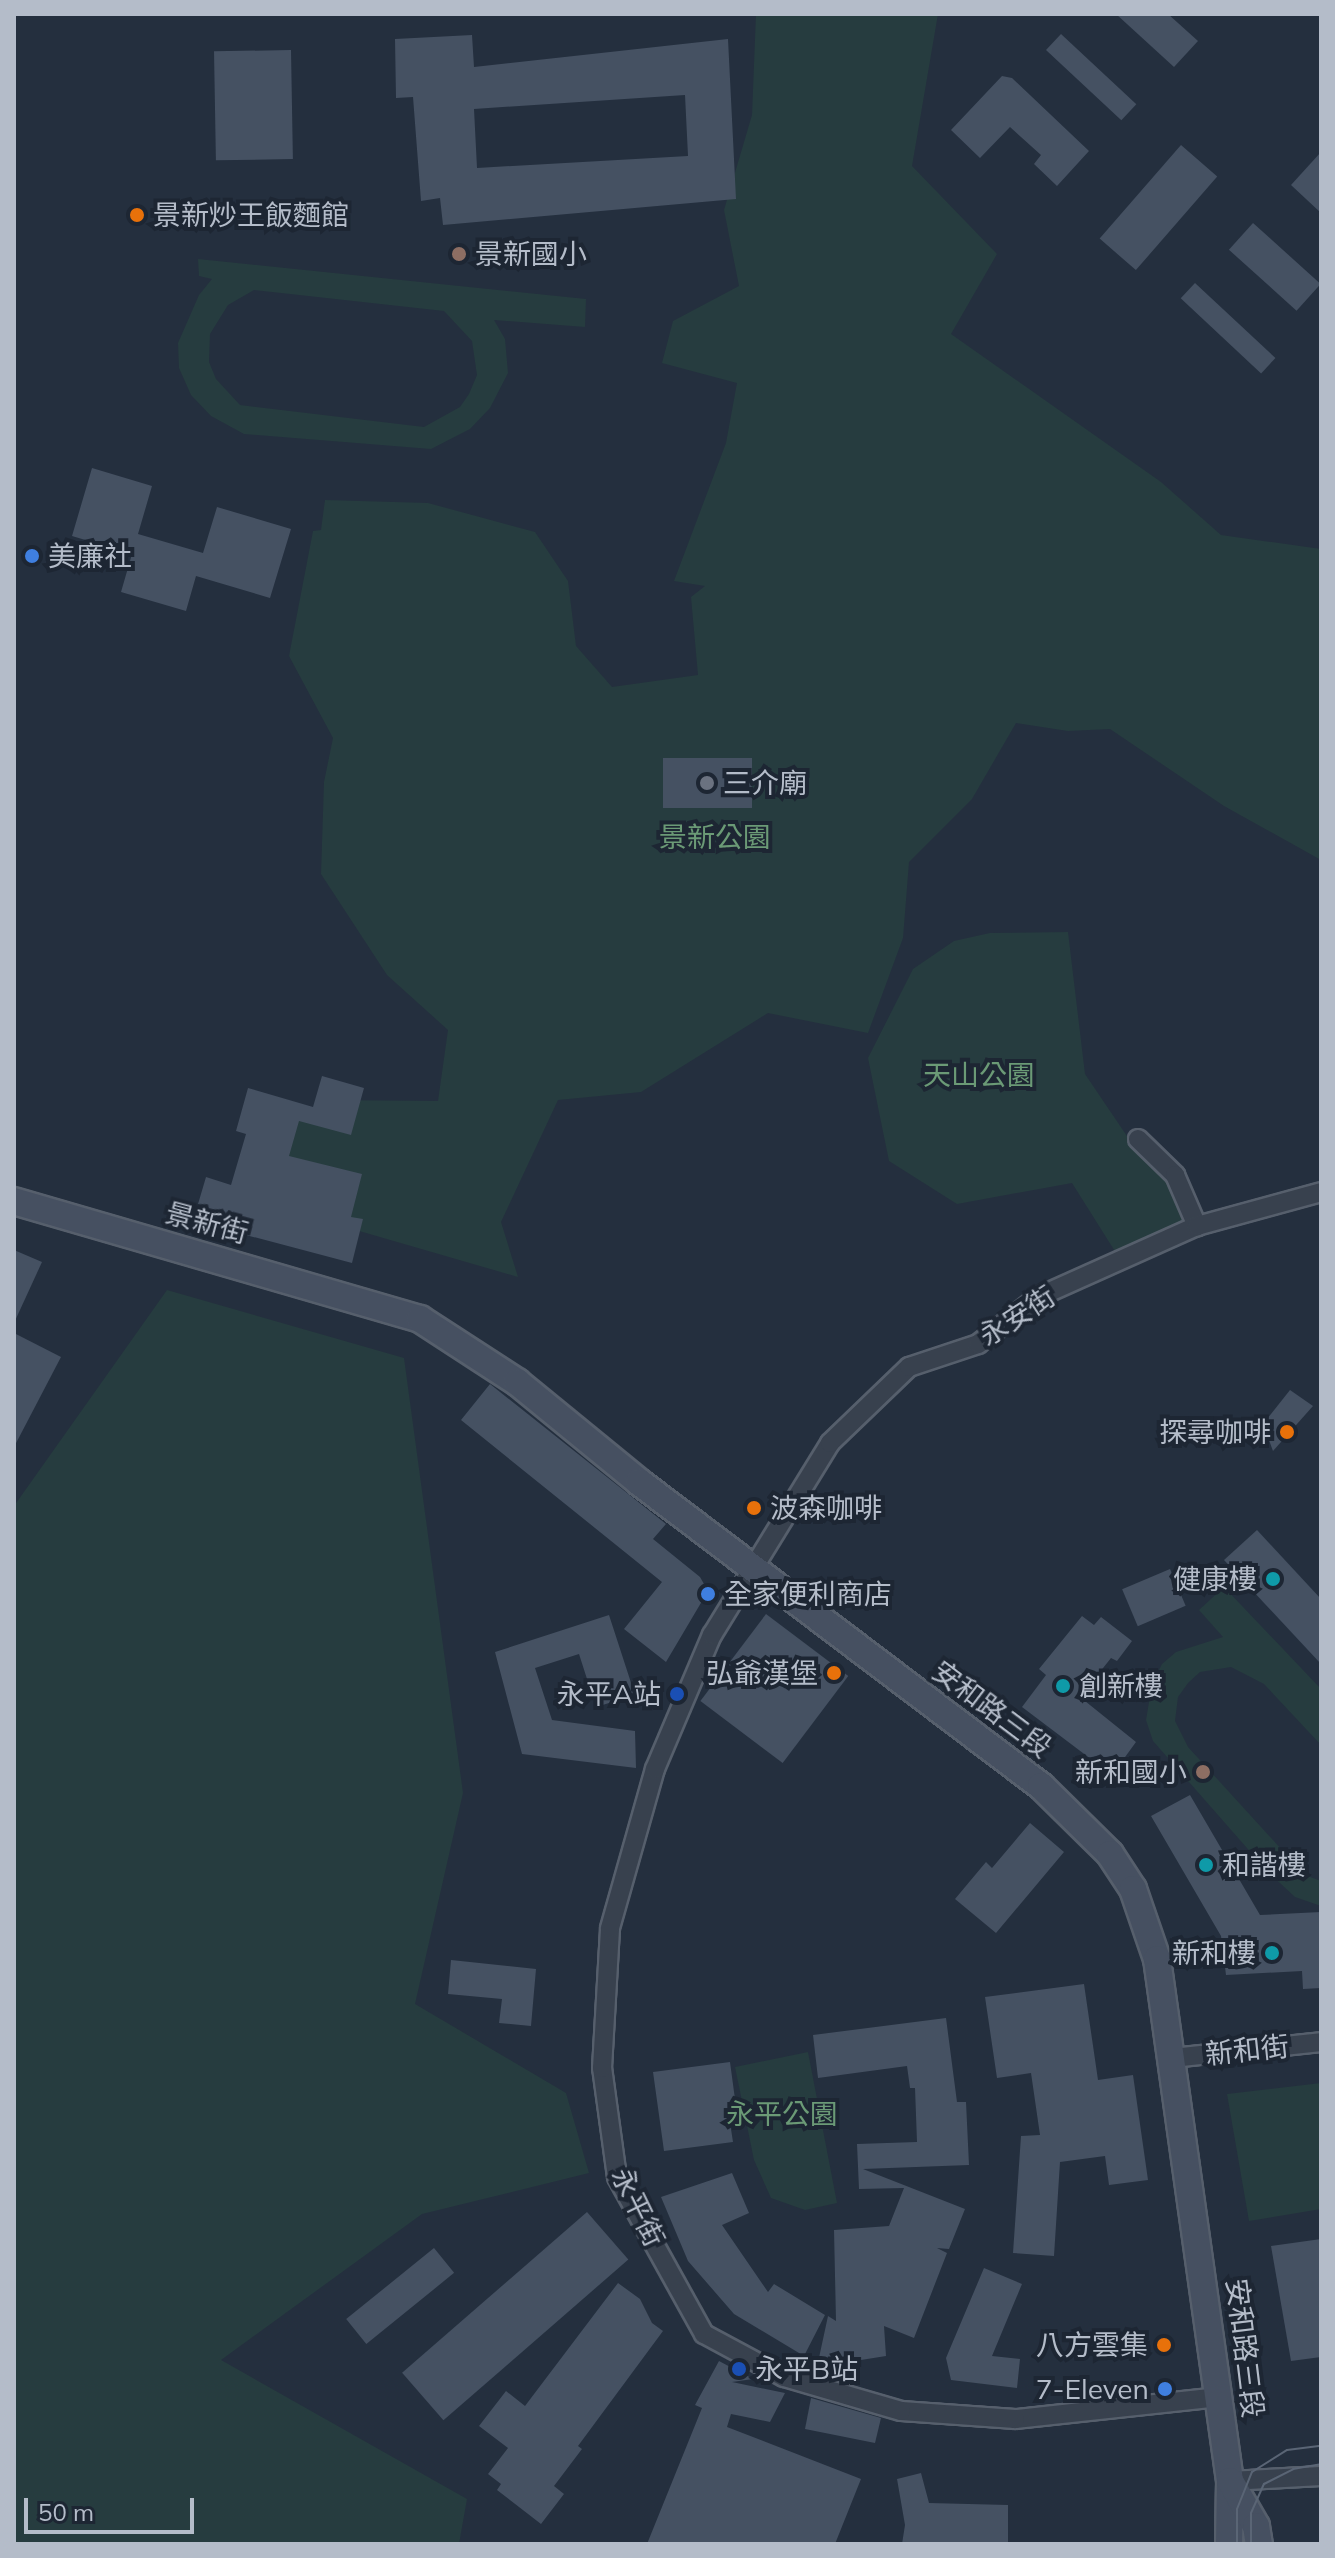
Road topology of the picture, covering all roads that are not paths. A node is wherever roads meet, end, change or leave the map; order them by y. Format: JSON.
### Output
{"nodes":[{"id":1,"x":1138,"y":1139,"type":"dead end"},
{"id":2,"x":1321,"y":1192,"type":"edge"},
{"id":3,"x":14,"y":1201,"type":"edge"},
{"id":4,"x":1197,"y":1226,"type":"junction"},
{"id":5,"x":385,"y":1306,"type":"joint"},
{"id":6,"x":749,"y":1566,"type":"junction"},
{"id":7,"x":1321,"y":2042,"type":"edge"},
{"id":8,"x":1172,"y":2058,"type":"junction"},
{"id":9,"x":1219,"y":2397,"type":"junction"},
{"id":10,"x":1321,"y":2476,"type":"edge"},
{"id":11,"x":1230,"y":2481,"type":"junction"},
{"id":12,"x":1229,"y":2544,"type":"edge"},
{"id":13,"x":1259,"y":2544,"type":"edge"}],
"edges":[{"from":1,"to":4,"type":"street"},
{"from":2,"to":4,"type":"street","name":"永安街"},
{"from":3,"to":5,"type":"main road","name":"景新街"},
{"from":4,"to":6,"type":"street","name":"永安街"},
{"from":5,"to":6,"type":"main road","name":"安和路三段"},
{"from":6,"to":8,"type":"main road","name":"安和路三段"},
{"from":6,"to":9,"type":"street","name":"永平街"},
{"from":7,"to":8,"type":"street","name":"新和街"},
{"from":8,"to":9,"type":"main road","name":"安和路三段"},
{"from":9,"to":11,"type":"main road","name":"安和路三段"},
{"from":10,"to":11,"type":"street"},
{"from":11,"to":12,"type":"main road","name":"安和路三段"},
{"from":11,"to":13,"type":"main road","name":"安和路三段"}]}
